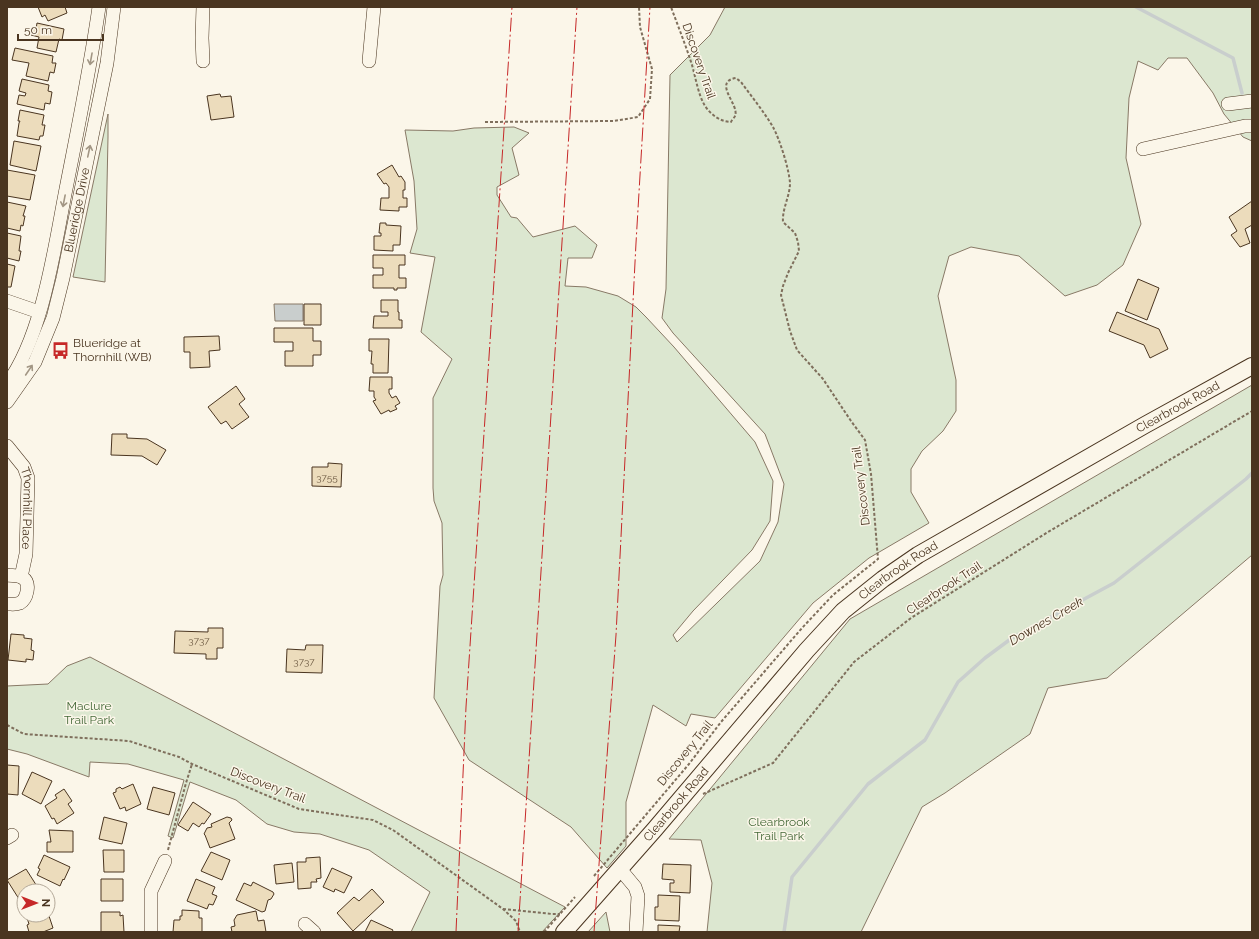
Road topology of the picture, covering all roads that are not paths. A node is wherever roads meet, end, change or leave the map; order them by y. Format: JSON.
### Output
{"nodes":[{"id":1,"x":99,"y":7,"type":"edge"},
{"id":2,"x":114,"y":7,"type":"edge"},
{"id":3,"x":203,"y":7,"type":"edge"},
{"id":4,"x":374,"y":7,"type":"edge"},
{"id":5,"x":204,"y":62,"type":"dead end"},
{"id":6,"x":369,"y":62,"type":"dead end"},
{"id":7,"x":1252,"y":101,"type":"edge"},
{"id":8,"x":1228,"y":104,"type":"dead end"},
{"id":9,"x":1252,"y":126,"type":"edge"},
{"id":10,"x":1143,"y":149,"type":"dead end"},
{"id":11,"x":7,"y":301,"type":"edge"},
{"id":12,"x":39,"y":312,"type":"junction"},
{"id":13,"x":1252,"y":366,"type":"edge"},
{"id":14,"x":7,"y":384,"type":"edge"},
{"id":15,"x":7,"y":402,"type":"edge"},
{"id":16,"x":7,"y":446,"type":"edge"},
{"id":17,"x":7,"y":575,"type":"edge"},
{"id":18,"x":21,"y":577,"type":"junction"},
{"id":19,"x":7,"y":604,"type":"edge"},
{"id":20,"x":165,"y":861,"type":"road end"},
{"id":21,"x":620,"y":869,"type":"junction"},
{"id":22,"x":151,"y":932,"type":"edge"},
{"id":23,"x":564,"y":932,"type":"edge"},
{"id":24,"x":636,"y":932,"type":"edge"}],
"edges":[{"from":1,"to":12,"type":"street","name":"Blueridge Drive","one_way":true},
{"from":15,"to":2,"type":"street","name":"Blueridge Drive","one_way":true},
{"from":3,"to":5,"type":"street"},
{"from":4,"to":6,"type":"street"},
{"from":7,"to":8,"type":"street"},
{"from":9,"to":10,"type":"street"},
{"from":11,"to":12,"type":"street"},
{"from":12,"to":14,"type":"street","name":"Blueridge Drive"},
{"from":13,"to":21,"type":"main road","name":"Clearbrook Road"},
{"from":16,"to":18,"type":"street","name":"Thornhill Place"},
{"from":17,"to":18,"type":"street"},
{"from":18,"to":19,"type":"street","name":"Thornhill Place"},
{"from":20,"to":22,"type":"street"},
{"from":21,"to":23,"type":"main road","name":"Clearbrook Road"},
{"from":21,"to":24,"type":"street"}]}
